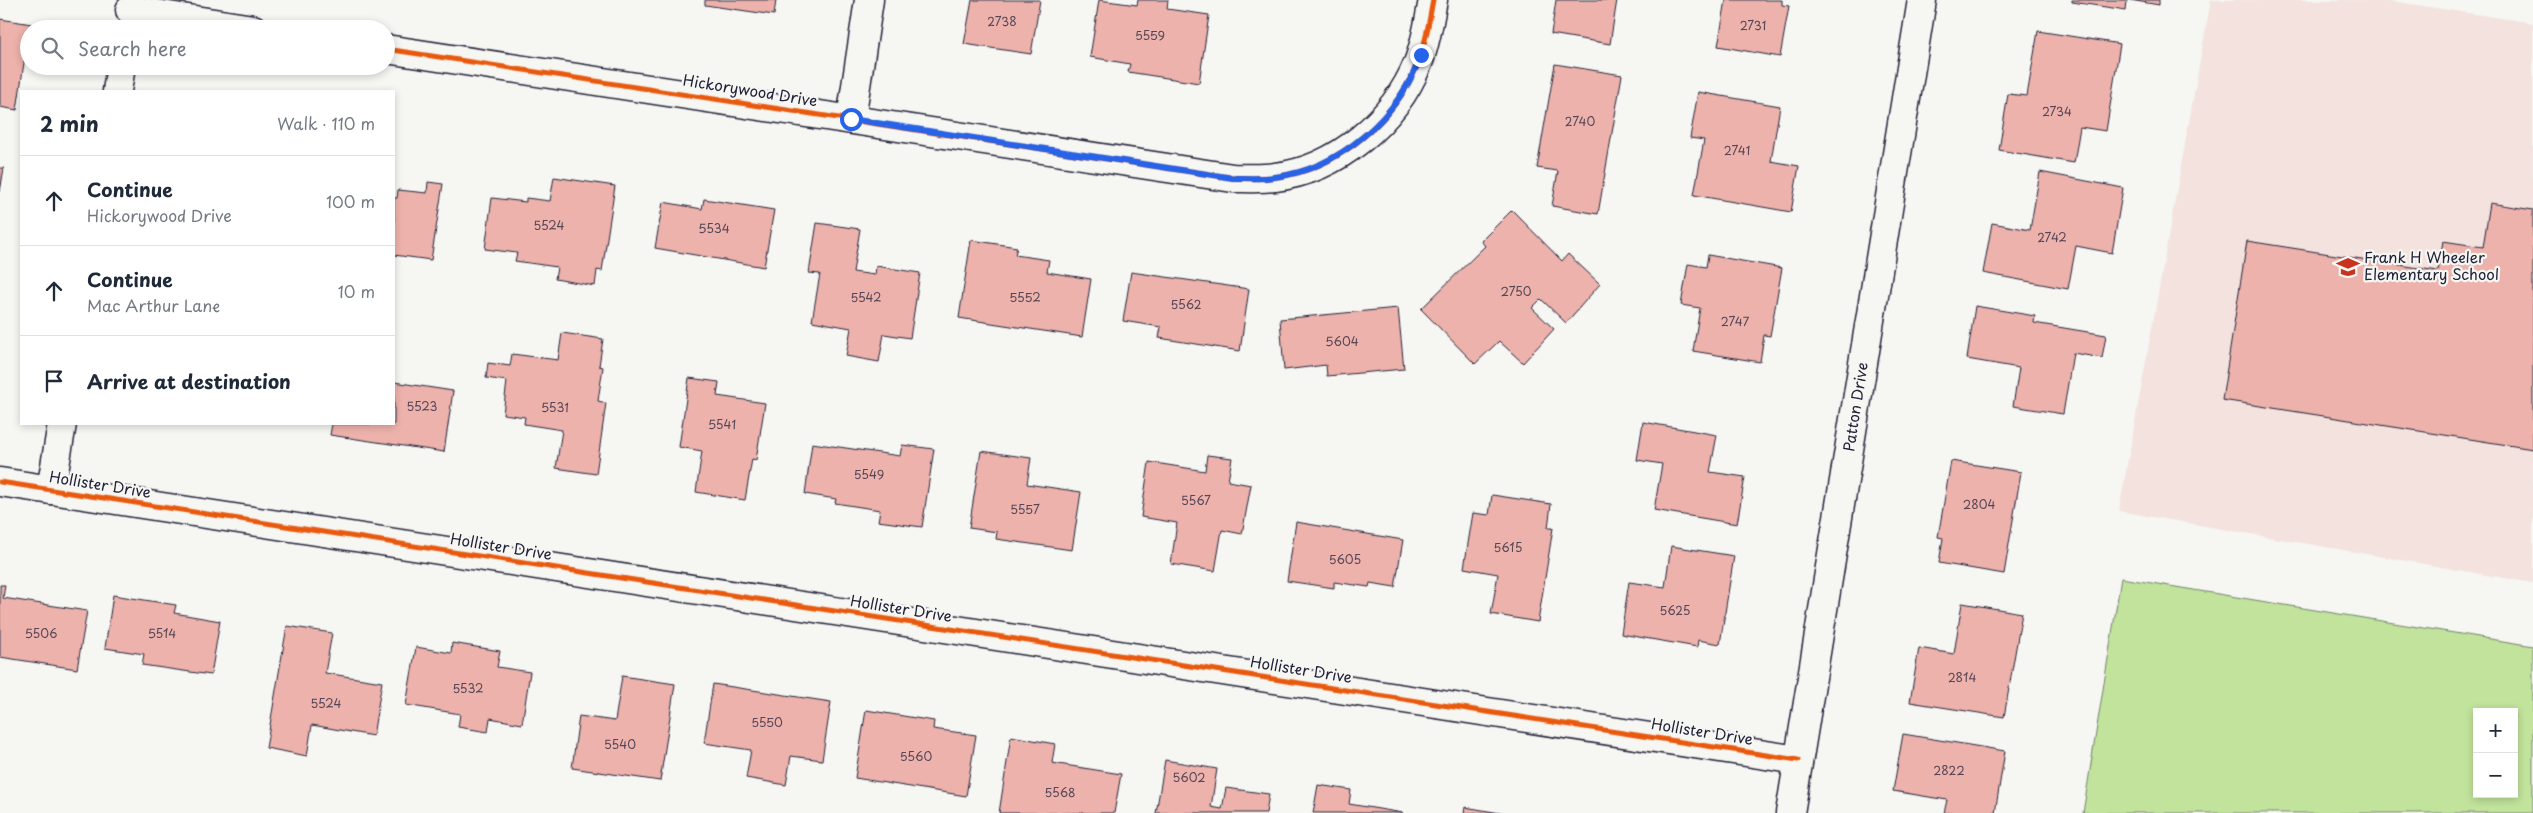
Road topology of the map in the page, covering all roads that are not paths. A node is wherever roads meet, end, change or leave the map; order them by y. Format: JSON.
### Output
{"nodes":[{"id":1,"x":869,"y":0,"type":"edge"},
{"id":2,"x":1433,"y":0,"type":"edge"},
{"id":3,"x":1922,"y":0,"type":"edge"},
{"id":4,"x":130,"y":13,"type":"edge"},
{"id":5,"x":184,"y":20,"type":"edge"},
{"id":6,"x":395,"y":50,"type":"edge"},
{"id":7,"x":120,"y":75,"type":"edge"},
{"id":8,"x":117,"y":90,"type":"edge"},
{"id":9,"x":851,"y":119,"type":"junction"},
{"id":10,"x":62,"y":425,"type":"edge"},
{"id":11,"x":0,"y":482,"type":"edge"},
{"id":12,"x":51,"y":490,"type":"junction"},
{"id":13,"x":1798,"y":760,"type":"junction"},
{"id":14,"x":1790,"y":813,"type":"edge"}],
"edges":[{"from":1,"to":9,"type":"street"},
{"from":2,"to":9,"type":"street","name":"Hickorywood Drive"},
{"from":3,"to":13,"type":"street","name":"Patton Drive"},
{"from":4,"to":5,"type":"street"},
{"from":6,"to":9,"type":"street","name":"Hickorywood Drive"},
{"from":7,"to":8,"type":"street"},
{"from":10,"to":12,"type":"street"},
{"from":11,"to":12,"type":"street","name":"Hollister Drive"},
{"from":12,"to":13,"type":"street","name":"Hollister Drive"},
{"from":13,"to":14,"type":"street","name":"Patton Drive"}]}
